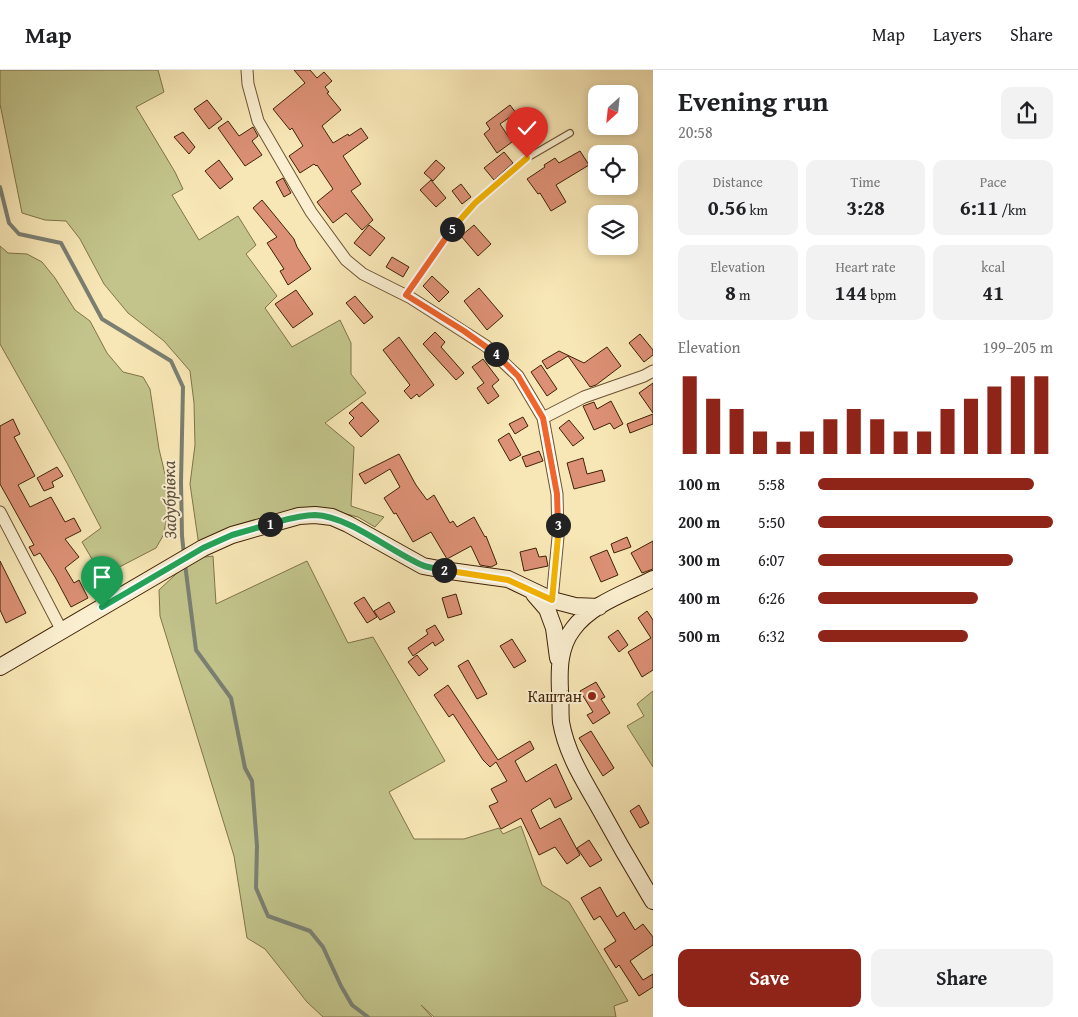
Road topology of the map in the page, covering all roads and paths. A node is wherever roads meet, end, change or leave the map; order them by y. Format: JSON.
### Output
{"nodes":[{"id":1,"x":247,"y":70,"type":"edge"},
{"id":2,"x":570,"y":133,"type":"dead end"},
{"id":3,"x":406,"y":295,"type":"junction"},
{"id":4,"x":653,"y":371,"type":"edge"},
{"id":5,"x":543,"y":418,"type":"junction"},
{"id":6,"x":0,"y":512,"type":"edge"},
{"id":7,"x":653,"y":579,"type":"edge"},
{"id":8,"x":531,"y":590,"type":"junction"},
{"id":9,"x":552,"y":600,"type":"junction"},
{"id":10,"x":599,"y":607,"type":"junction"},
{"id":11,"x":62,"y":631,"type":"junction"},
{"id":12,"x":0,"y":667,"type":"edge"},
{"id":13,"x":559,"y":668,"type":"junction"},
{"id":14,"x":653,"y":901,"type":"edge"}],
"edges":[{"from":1,"to":3,"type":"street"},
{"from":2,"to":3,"type":"lane"},
{"from":3,"to":5,"type":"street"},
{"from":4,"to":5,"type":"street"},
{"from":5,"to":9,"type":"street"},
{"from":6,"to":11,"type":"street"},
{"from":7,"to":10,"type":"main road"},
{"from":8,"to":9,"type":"main road"},
{"from":8,"to":11,"type":"main road"},
{"from":8,"to":13,"type":"main road"},
{"from":9,"to":10,"type":"main road"},
{"from":10,"to":13,"type":"main road"},
{"from":11,"to":12,"type":"main road"},
{"from":13,"to":14,"type":"main road"}]}
